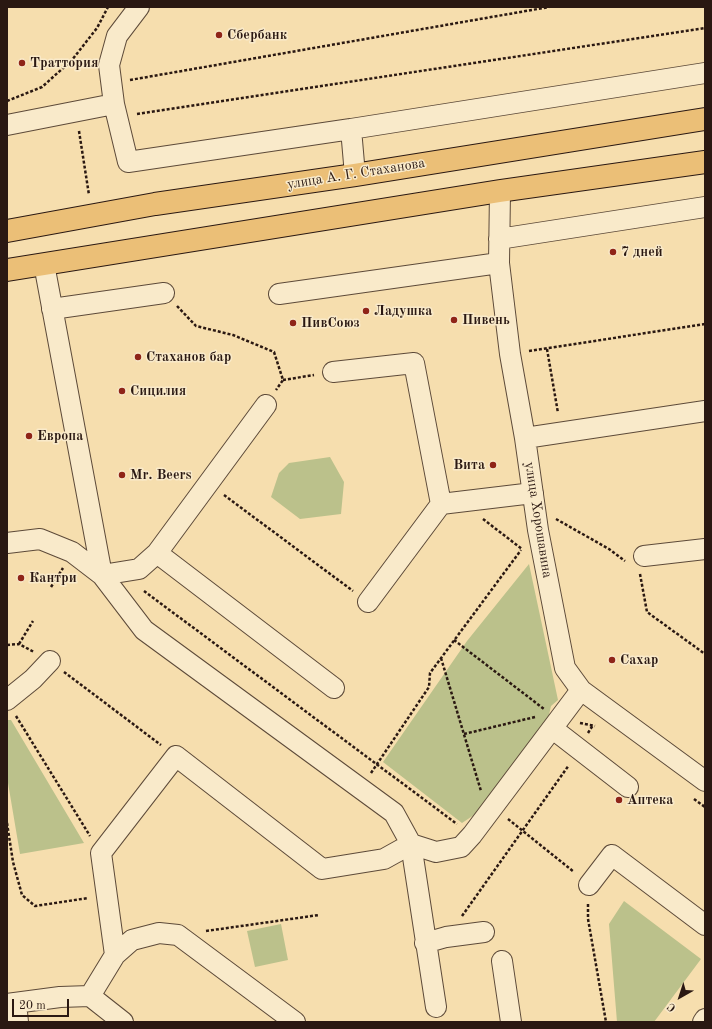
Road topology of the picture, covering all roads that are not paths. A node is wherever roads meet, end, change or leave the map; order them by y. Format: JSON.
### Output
{"nodes":[{"id":1,"x":139,"y":7,"type":"edge"},
{"id":2,"x":705,"y":73,"type":"edge"},
{"id":3,"x":114,"y":104,"type":"junction"},
{"id":4,"x":705,"y":119,"type":"edge"},
{"id":5,"x":7,"y":125,"type":"edge"},
{"id":6,"x":351,"y":129,"type":"junction"},
{"id":7,"x":705,"y":162,"type":"edge"},
{"id":8,"x":355,"y":174,"type":"junction"},
{"id":9,"x":500,"y":191,"type":"junction"},
{"id":10,"x":705,"y":207,"type":"edge"},
{"id":11,"x":7,"y":231,"type":"edge"},
{"id":12,"x":499,"y":239,"type":"junction"},
{"id":13,"x":44,"y":264,"type":"junction"},
{"id":14,"x":499,"y":264,"type":"junction"},
{"id":15,"x":7,"y":270,"type":"edge"},
{"id":16,"x":164,"y":293,"type":"road end"},
{"id":17,"x":279,"y":294,"type":"dead end"},
{"id":18,"x":52,"y":309,"type":"junction"},
{"id":19,"x":332,"y":372,"type":"road end"},
{"id":20,"x":266,"y":405,"type":"road end"},
{"id":21,"x":705,"y":411,"type":"edge"},
{"id":22,"x":525,"y":438,"type":"junction"},
{"id":23,"x":533,"y":493,"type":"junction"},
{"id":24,"x":441,"y":504,"type":"junction"},
{"id":25,"x":7,"y":543,"type":"edge"},
{"id":26,"x":705,"y":549,"type":"edge"},
{"id":27,"x":157,"y":553,"type":"junction"},
{"id":28,"x":637,"y":563,"type":"road end"},
{"id":29,"x":102,"y":575,"type":"junction"},
{"id":30,"x":368,"y":602,"type":"road end"},
{"id":31,"x":50,"y":661,"type":"road end"},
{"id":32,"x":334,"y":688,"type":"dead end"},
{"id":33,"x":581,"y":690,"type":"junction"},
{"id":34,"x":11,"y":707,"type":"edge"},
{"id":35,"x":547,"y":722,"type":"junction"},
{"id":36,"x":705,"y":781,"type":"edge"},
{"id":37,"x":628,"y":787,"type":"dead end"},
{"id":38,"x":411,"y":844,"type":"junction"},
{"id":39,"x":589,"y":885,"type":"road end"},
{"id":40,"x":705,"y":925,"type":"edge"},
{"id":41,"x":484,"y":932,"type":"dead end"},
{"id":42,"x":425,"y":943,"type":"junction"},
{"id":43,"x":115,"y":955,"type":"junction"},
{"id":44,"x":502,"y":960,"type":"dead end"},
{"id":45,"x":90,"y":996,"type":"junction"},
{"id":46,"x":11,"y":1003,"type":"edge"},
{"id":47,"x":436,"y":1007,"type":"dead end"},
{"id":48,"x":705,"y":1020,"type":"edge"},
{"id":49,"x":18,"y":1022,"type":"edge"},
{"id":50,"x":123,"y":1022,"type":"edge"},
{"id":51,"x":295,"y":1022,"type":"edge"},
{"id":52,"x":511,"y":1022,"type":"edge"},
{"id":53,"x":703,"y":1022,"type":"edge"}],
"edges":[{"from":1,"to":3,"type":"street"},
{"from":2,"to":6,"type":"street"},
{"from":3,"to":5,"type":"street"},
{"from":3,"to":6,"type":"street"},
{"from":4,"to":8,"type":"main road","name":"улица А. Г. Стаханова"},
{"from":6,"to":8,"type":"street"},
{"from":7,"to":9,"type":"main road"},
{"from":8,"to":11,"type":"main road","name":"улица А. Г. Стаханова"},
{"from":9,"to":12,"type":"street","name":"улица Хорошавина"},
{"from":9,"to":13,"type":"main road"},
{"from":10,"to":12,"type":"street"},
{"from":12,"to":14,"type":"street","name":"улица Хорошавина"},
{"from":13,"to":15,"type":"main road"},
{"from":13,"to":18,"type":"street"},
{"from":14,"to":17,"type":"street"},
{"from":14,"to":22,"type":"street","name":"улица Хорошавина"},
{"from":16,"to":18,"type":"street"},
{"from":18,"to":29,"type":"street"},
{"from":19,"to":24,"type":"street"},
{"from":20,"to":27,"type":"street"},
{"from":21,"to":22,"type":"street"},
{"from":22,"to":23,"type":"street","name":"улица Хорошавина"},
{"from":23,"to":24,"type":"street"},
{"from":23,"to":33,"type":"street","name":"улица Хорошавина"},
{"from":24,"to":30,"type":"street"},
{"from":25,"to":29,"type":"street"},
{"from":26,"to":28,"type":"street"},
{"from":27,"to":29,"type":"street"},
{"from":27,"to":32,"type":"street"},
{"from":29,"to":38,"type":"street"},
{"from":31,"to":34,"type":"street"},
{"from":33,"to":35,"type":"street"},
{"from":33,"to":36,"type":"street","name":"улица Хорошавина"},
{"from":35,"to":37,"type":"street"},
{"from":35,"to":38,"type":"street"},
{"from":38,"to":42,"type":"street"},
{"from":38,"to":43,"type":"street"},
{"from":39,"to":40,"type":"street"},
{"from":41,"to":42,"type":"street"},
{"from":42,"to":47,"type":"street"},
{"from":43,"to":45,"type":"street"},
{"from":43,"to":51,"type":"street"},
{"from":44,"to":52,"type":"street"},
{"from":45,"to":46,"type":"street"},
{"from":45,"to":50,"type":"street"},
{"from":46,"to":49,"type":"street"},
{"from":48,"to":53,"type":"street"}]}
